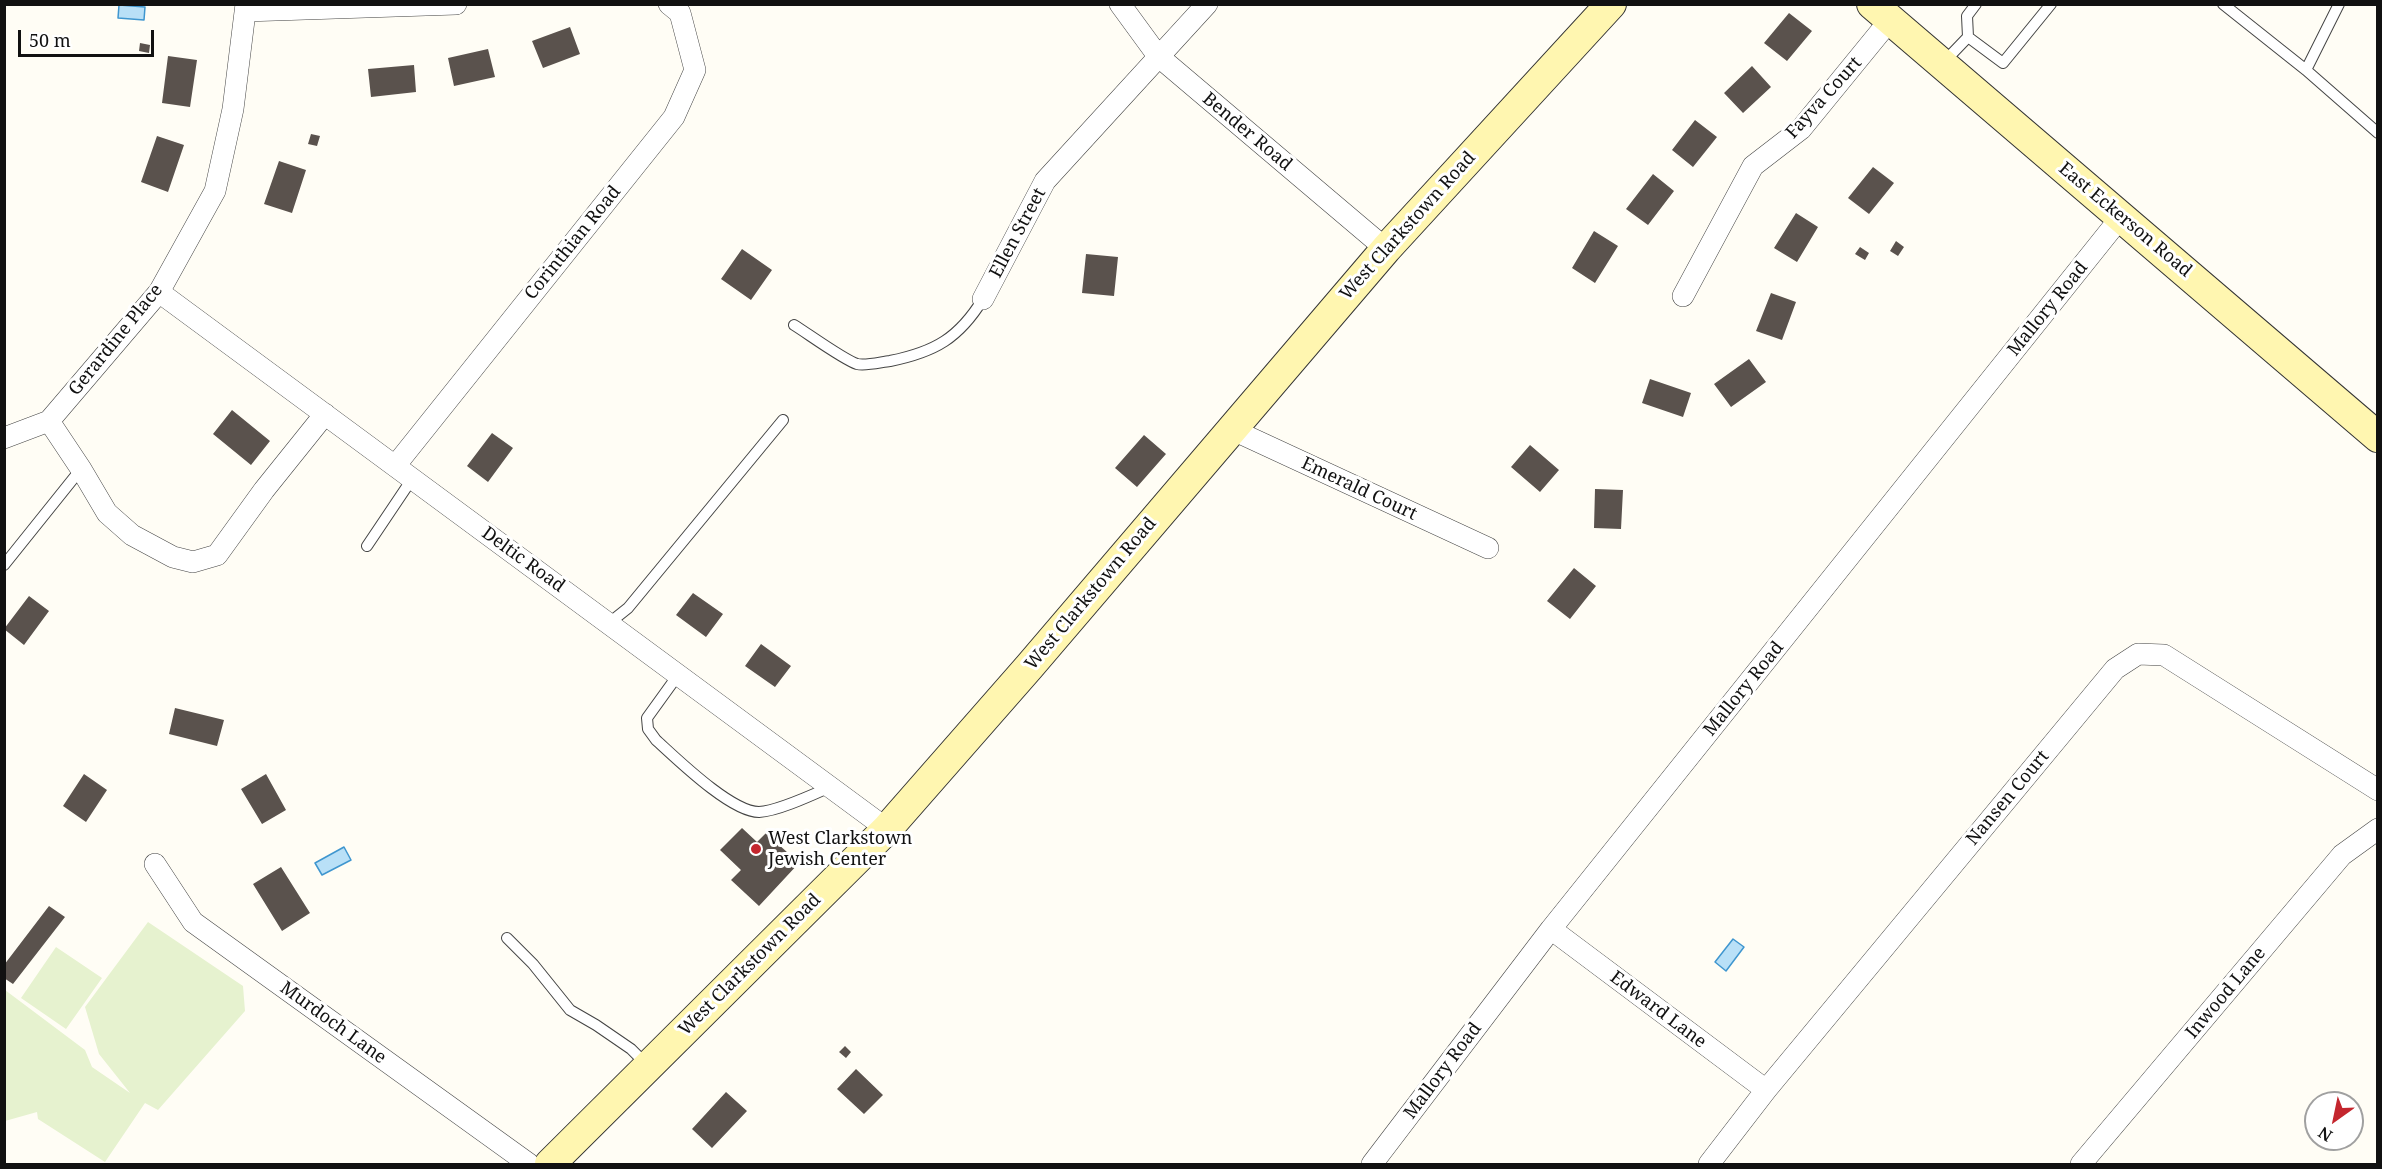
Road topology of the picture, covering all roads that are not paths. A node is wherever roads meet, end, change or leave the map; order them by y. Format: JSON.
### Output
{"nodes":[{"id":1,"x":456,"y":4,"type":"edge"},
{"id":2,"x":669,"y":4,"type":"edge"},
{"id":3,"x":1120,"y":4,"type":"edge"},
{"id":4,"x":1207,"y":4,"type":"edge"},
{"id":5,"x":1611,"y":4,"type":"edge"},
{"id":6,"x":1976,"y":4,"type":"edge"},
{"id":7,"x":2051,"y":4,"type":"edge"},
{"id":8,"x":2223,"y":4,"type":"edge"},
{"id":9,"x":2339,"y":4,"type":"edge"},
{"id":10,"x":246,"y":8,"type":"edge"},
{"id":11,"x":1881,"y":12,"type":"edge"},
{"id":12,"x":1968,"y":37,"type":"junction"},
{"id":13,"x":1158,"y":57,"type":"junction"},
{"id":14,"x":1942,"y":64,"type":"junction"},
{"id":15,"x":2306,"y":70,"type":"junction"},
{"id":16,"x":2378,"y":133,"type":"edge"},
{"id":17,"x":2121,"y":217,"type":"junction"},
{"id":18,"x":1386,"y":249,"type":"junction"},
{"id":19,"x":159,"y":292,"type":"junction"},
{"id":20,"x":1683,"y":296,"type":"dead end"},
{"id":21,"x":983,"y":299,"type":"joint"},
{"id":22,"x":794,"y":325,"type":"dead end"},
{"id":23,"x":325,"y":414,"type":"junction"},
{"id":24,"x":783,"y":420,"type":"dead end"},
{"id":25,"x":49,"y":421,"type":"junction"},
{"id":26,"x":1231,"y":429,"type":"junction"},
{"id":27,"x":2378,"y":437,"type":"edge"},
{"id":28,"x":4,"y":438,"type":"edge"},
{"id":29,"x":395,"y":466,"type":"junction"},
{"id":30,"x":81,"y":469,"type":"junction"},
{"id":31,"x":412,"y":479,"type":"junction"},
{"id":32,"x":367,"y":546,"type":"dead end"},
{"id":33,"x":1488,"y":548,"type":"dead end"},
{"id":34,"x":4,"y":565,"type":"edge"},
{"id":35,"x":608,"y":624,"type":"junction"},
{"id":36,"x":678,"y":675,"type":"junction"},
{"id":37,"x":830,"y":787,"type":"junction"},
{"id":38,"x":2378,"y":790,"type":"edge"},
{"id":39,"x":887,"y":829,"type":"junction"},
{"id":40,"x":2378,"y":829,"type":"edge"},
{"id":41,"x":155,"y":864,"type":"dead end"},
{"id":42,"x":1551,"y":929,"type":"junction"},
{"id":43,"x":507,"y":938,"type":"dead end"},
{"id":44,"x":648,"y":1066,"type":"junction"},
{"id":45,"x":1766,"y":1090,"type":"junction"},
{"id":46,"x":529,"y":1164,"type":"edge"},
{"id":47,"x":550,"y":1164,"type":"edge"},
{"id":48,"x":1372,"y":1164,"type":"edge"},
{"id":49,"x":1708,"y":1164,"type":"edge"},
{"id":50,"x":2081,"y":1164,"type":"edge"}],
"edges":[{"from":1,"to":10,"type":"street"},
{"from":2,"to":29,"type":"street","name":"Corinthian Road"},
{"from":3,"to":13,"type":"street","name":"Bender Road"},
{"from":4,"to":13,"type":"street","name":"Ellen Street"},
{"from":5,"to":18,"type":"street","name":"West Clarkstown Road"},
{"from":6,"to":12,"type":"lane"},
{"from":7,"to":12,"type":"lane"},
{"from":8,"to":15,"type":"lane"},
{"from":9,"to":15,"type":"lane"},
{"from":10,"to":19,"type":"street","name":"Gerardine Place"},
{"from":11,"to":14,"type":"street","name":"East Eckerson Road"},
{"from":11,"to":20,"type":"street","name":"Fayva Court"},
{"from":12,"to":14,"type":"lane"},
{"from":13,"to":18,"type":"street","name":"Bender Road"},
{"from":13,"to":21,"type":"street","name":"Ellen Street"},
{"from":14,"to":17,"type":"street","name":"East Eckerson Road"},
{"from":15,"to":16,"type":"lane"},
{"from":17,"to":27,"type":"street","name":"East Eckerson Road"},
{"from":17,"to":42,"type":"street","name":"Mallory Road"},
{"from":18,"to":26,"type":"street","name":"West Clarkstown Road"},
{"from":19,"to":23,"type":"street","name":"Deltic Road"},
{"from":19,"to":25,"type":"street","name":"Gerardine Place"},
{"from":21,"to":22,"type":"lane","name":"Ellen Street"},
{"from":23,"to":29,"type":"street","name":"Deltic Road"},
{"from":23,"to":30,"type":"street"},
{"from":24,"to":35,"type":"lane"},
{"from":25,"to":28,"type":"street","name":"Gerardine Place"},
{"from":25,"to":30,"type":"street"},
{"from":26,"to":33,"type":"street","name":"Emerald Court"},
{"from":26,"to":39,"type":"street","name":"West Clarkstown Road"},
{"from":29,"to":31,"type":"street","name":"Deltic Road"},
{"from":30,"to":34,"type":"lane"},
{"from":31,"to":32,"type":"lane"},
{"from":31,"to":35,"type":"street","name":"Deltic Road"},
{"from":35,"to":36,"type":"street","name":"Deltic Road"},
{"from":36,"to":37,"type":"street","name":"Deltic Road"},
{"from":36,"to":37,"type":"lane"},
{"from":37,"to":39,"type":"street","name":"Deltic Road"},
{"from":38,"to":45,"type":"street","name":"Nansen Court"},
{"from":39,"to":44,"type":"street","name":"West Clarkstown Road"},
{"from":40,"to":50,"type":"street","name":"Inwood Lane"},
{"from":41,"to":46,"type":"street","name":"Murdoch Lane"},
{"from":42,"to":45,"type":"street","name":"Edward Lane"},
{"from":42,"to":48,"type":"street","name":"Mallory Road"},
{"from":43,"to":44,"type":"lane"},
{"from":44,"to":47,"type":"street","name":"West Clarkstown Road"},
{"from":45,"to":49,"type":"street","name":"Nansen Court"}]}
